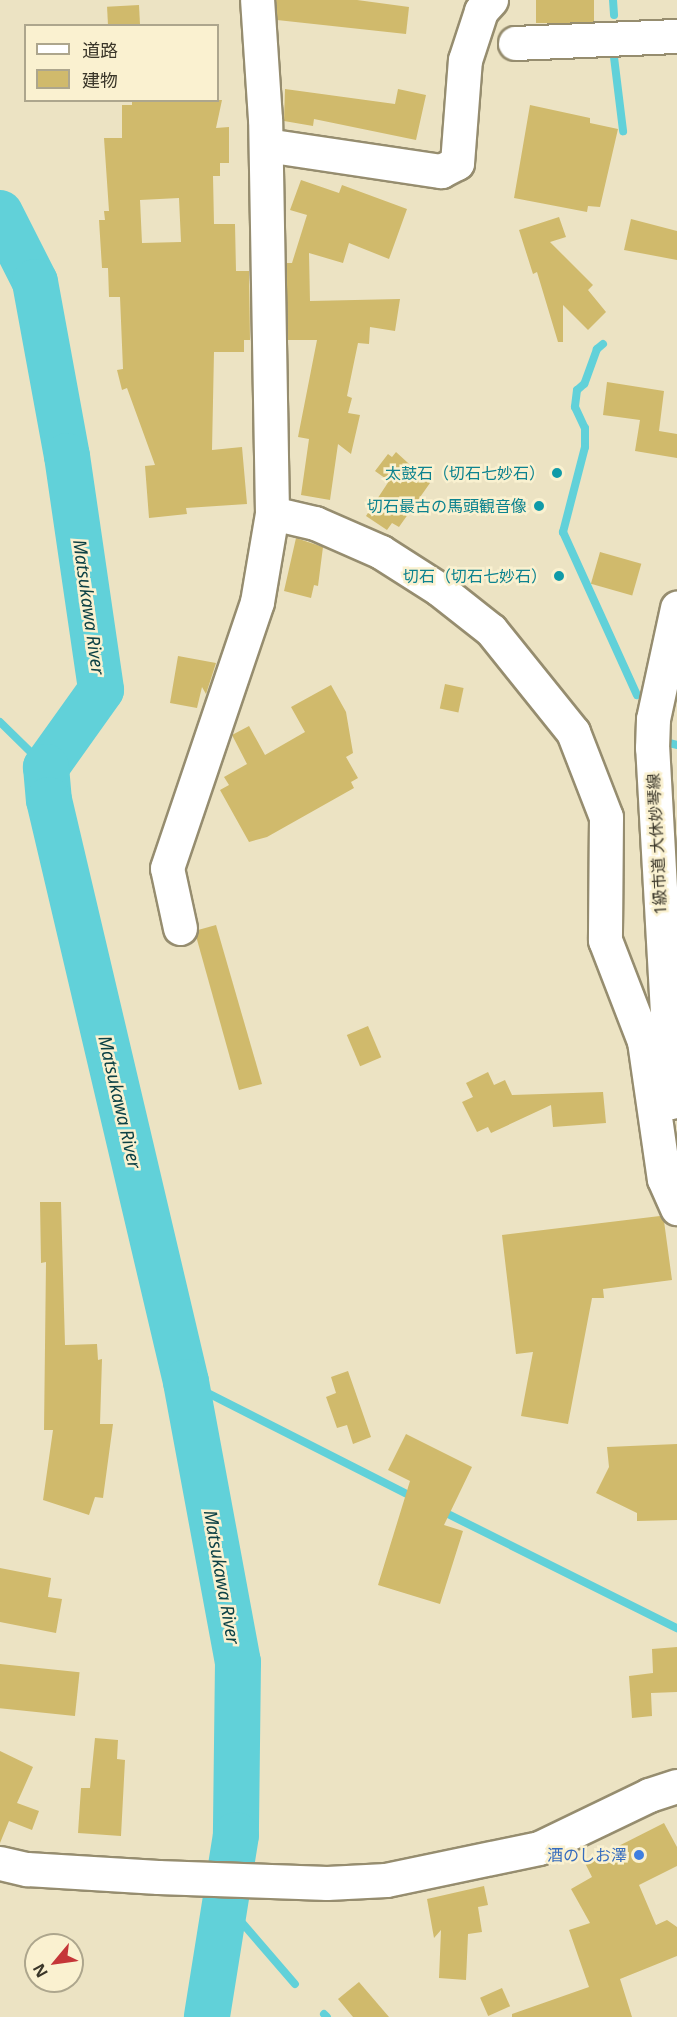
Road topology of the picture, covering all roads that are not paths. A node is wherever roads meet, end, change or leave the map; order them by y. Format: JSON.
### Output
{"nodes":[{"id":1,"x":257,"y":0,"type":"edge"},
{"id":2,"x":491,"y":0,"type":"edge"},
{"id":3,"x":677,"y":36,"type":"edge"},
{"id":4,"x":515,"y":43,"type":"dead end"},
{"id":5,"x":266,"y":146,"type":"junction"},
{"id":6,"x":272,"y":513,"type":"junction"},
{"id":7,"x":677,"y":608,"type":"edge"},
{"id":8,"x":664,"y":752,"type":"edge"},
{"id":9,"x":180,"y":928,"type":"dead end"},
{"id":10,"x":677,"y":1191,"type":"edge"},
{"id":11,"x":677,"y":1208,"type":"edge"},
{"id":12,"x":677,"y":1786,"type":"edge"},
{"id":13,"x":0,"y":1863,"type":"edge"}],
"edges":[{"from":1,"to":5,"type":"street"},
{"from":2,"to":5,"type":"street"},
{"from":3,"to":4,"type":"street"},
{"from":5,"to":6,"type":"street"},
{"from":6,"to":9,"type":"street"},
{"from":6,"to":11,"type":"street"},
{"from":7,"to":8,"type":"street","name":"1級市道 大休妙琴線"},
{"from":8,"to":10,"type":"street","name":"1級市道 大休妙琴線"},
{"from":12,"to":13,"type":"street"}]}
